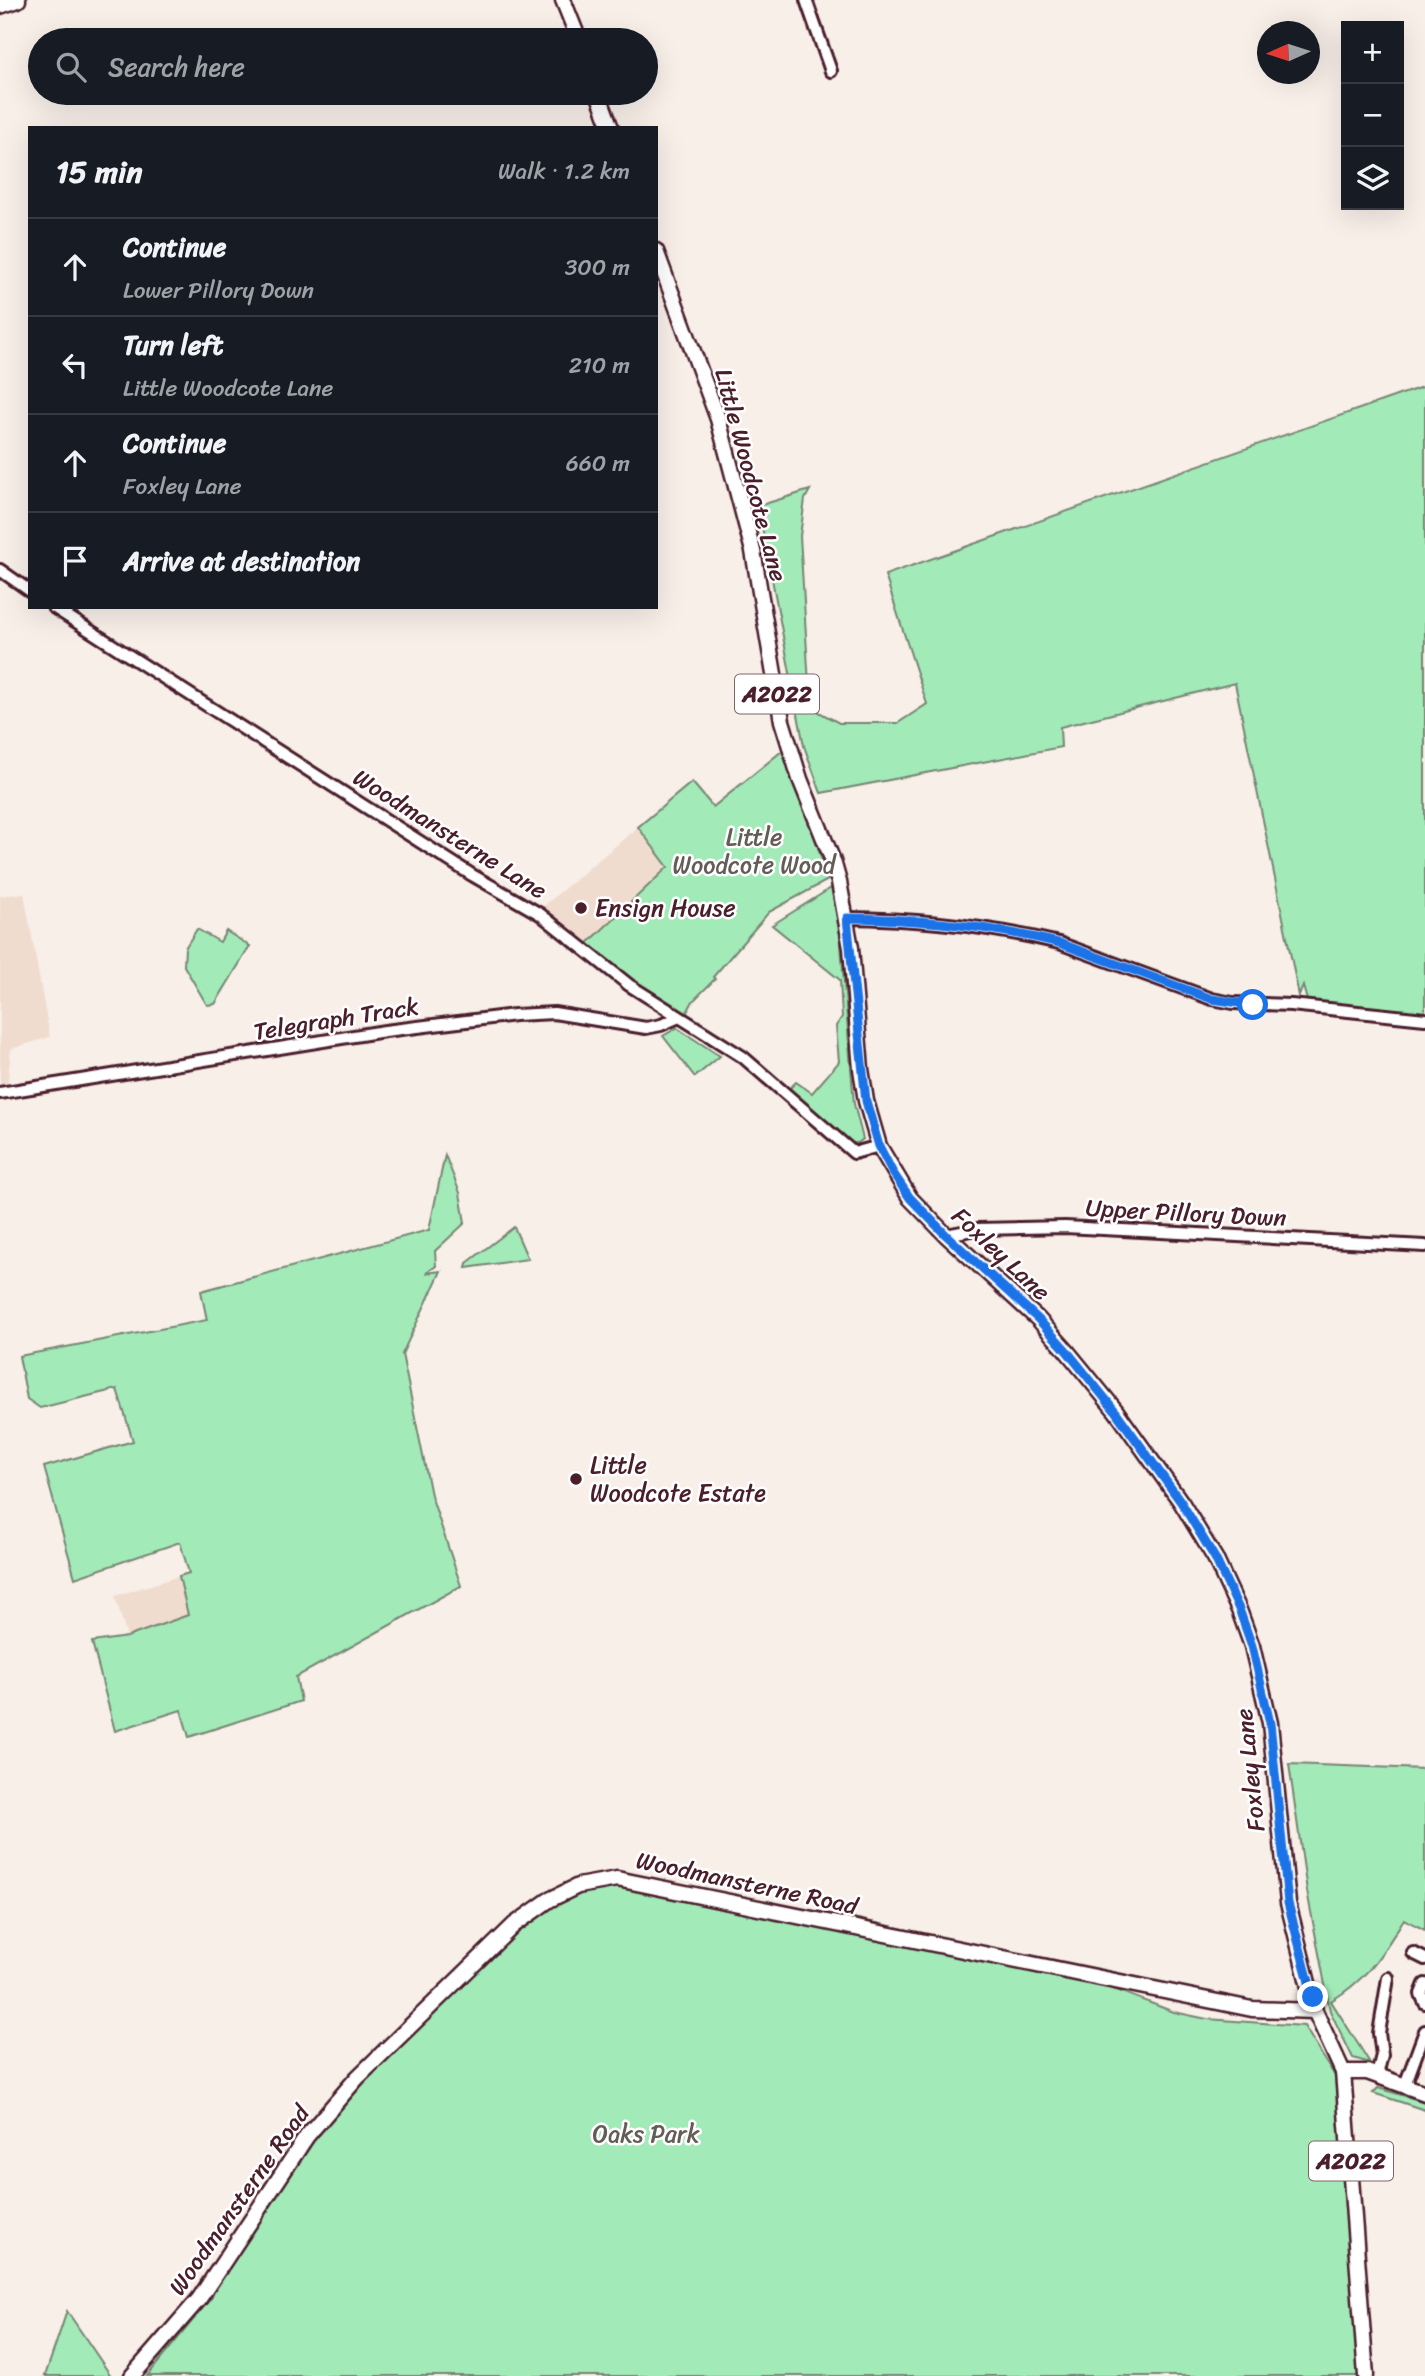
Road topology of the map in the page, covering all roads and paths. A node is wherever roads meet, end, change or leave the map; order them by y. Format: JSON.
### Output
{"nodes":[{"id":1,"x":18,"y":0,"type":"edge"},
{"id":2,"x":562,"y":0,"type":"edge"},
{"id":3,"x":806,"y":0,"type":"edge"},
{"id":4,"x":0,"y":6,"type":"edge"},
{"id":5,"x":574,"y":28,"type":"edge"},
{"id":6,"x":831,"y":71,"type":"dead end"},
{"id":7,"x":602,"y":105,"type":"edge"},
{"id":8,"x":610,"y":126,"type":"edge"},
{"id":9,"x":658,"y":256,"type":"edge"},
{"id":10,"x":0,"y":569,"type":"edge"},
{"id":11,"x":28,"y":590,"type":"edge"},
{"id":12,"x":56,"y":609,"type":"edge"},
{"id":13,"x":847,"y":918,"type":"junction"},
{"id":14,"x":677,"y":1017,"type":"junction"},
{"id":15,"x":1425,"y":1019,"type":"edge"},
{"id":16,"x":0,"y":1093,"type":"edge"},
{"id":17,"x":879,"y":1146,"type":"junction"},
{"id":18,"x":910,"y":1198,"type":"joint"},
{"id":19,"x":946,"y":1235,"type":"junction"},
{"id":20,"x":1425,"y":1246,"type":"edge"},
{"id":21,"x":1413,"y":1953,"type":"dead end"},
{"id":22,"x":1425,"y":1959,"type":"edge"},
{"id":23,"x":1388,"y":1978,"type":"dead end"},
{"id":24,"x":1425,"y":1984,"type":"edge"},
{"id":25,"x":1425,"y":2003,"type":"edge"},
{"id":26,"x":1315,"y":2011,"type":"junction"},
{"id":27,"x":1425,"y":2031,"type":"edge"},
{"id":28,"x":1343,"y":2072,"type":"junction"},
{"id":29,"x":1377,"y":2075,"type":"junction"},
{"id":30,"x":1405,"y":2085,"type":"junction"},
{"id":31,"x":1425,"y":2093,"type":"edge"},
{"id":32,"x":132,"y":2376,"type":"edge"},
{"id":33,"x":1366,"y":2376,"type":"edge"}],
"edges":[{"from":1,"to":4,"type":"main road"},
{"from":2,"to":5,"type":"main road"},
{"from":3,"to":6,"type":"street"},
{"from":7,"to":8,"type":"main road"},
{"from":9,"to":13,"type":"main road","name":"Little Woodcote Lane","number":"A2022"},
{"from":10,"to":11,"type":"street"},
{"from":12,"to":14,"type":"street","name":"Woodmansterne Lane"},
{"from":13,"to":15,"type":"street"},
{"from":13,"to":17,"type":"main road","name":"Little Woodcote Lane","number":"A2022"},
{"from":14,"to":16,"type":"street","name":"Telegraph Track"},
{"from":14,"to":17,"type":"street","name":"Woodmansterne Lane"},
{"from":17,"to":18,"type":"main road","name":"Little Woodcote Lane","number":"A2022"},
{"from":18,"to":19,"type":"main road","name":"Foxley Lane","number":"A2022"},
{"from":19,"to":20,"type":"street","name":"Upper Pillory Down"},
{"from":19,"to":26,"type":"main road","name":"Foxley Lane","number":"A2022"},
{"from":21,"to":22,"type":"street"},
{"from":23,"to":29,"type":"street"},
{"from":24,"to":25,"type":"street"},
{"from":26,"to":28,"type":"main road","name":"Foxley Lane","number":"A2022"},
{"from":26,"to":32,"type":"main road","name":"Woodmansterne Road"},
{"from":27,"to":30,"type":"street"},
{"from":28,"to":29,"type":"main road"},
{"from":28,"to":33,"type":"main road","number":"A2022"},
{"from":29,"to":30,"type":"main road"},
{"from":30,"to":31,"type":"main road"}]}
